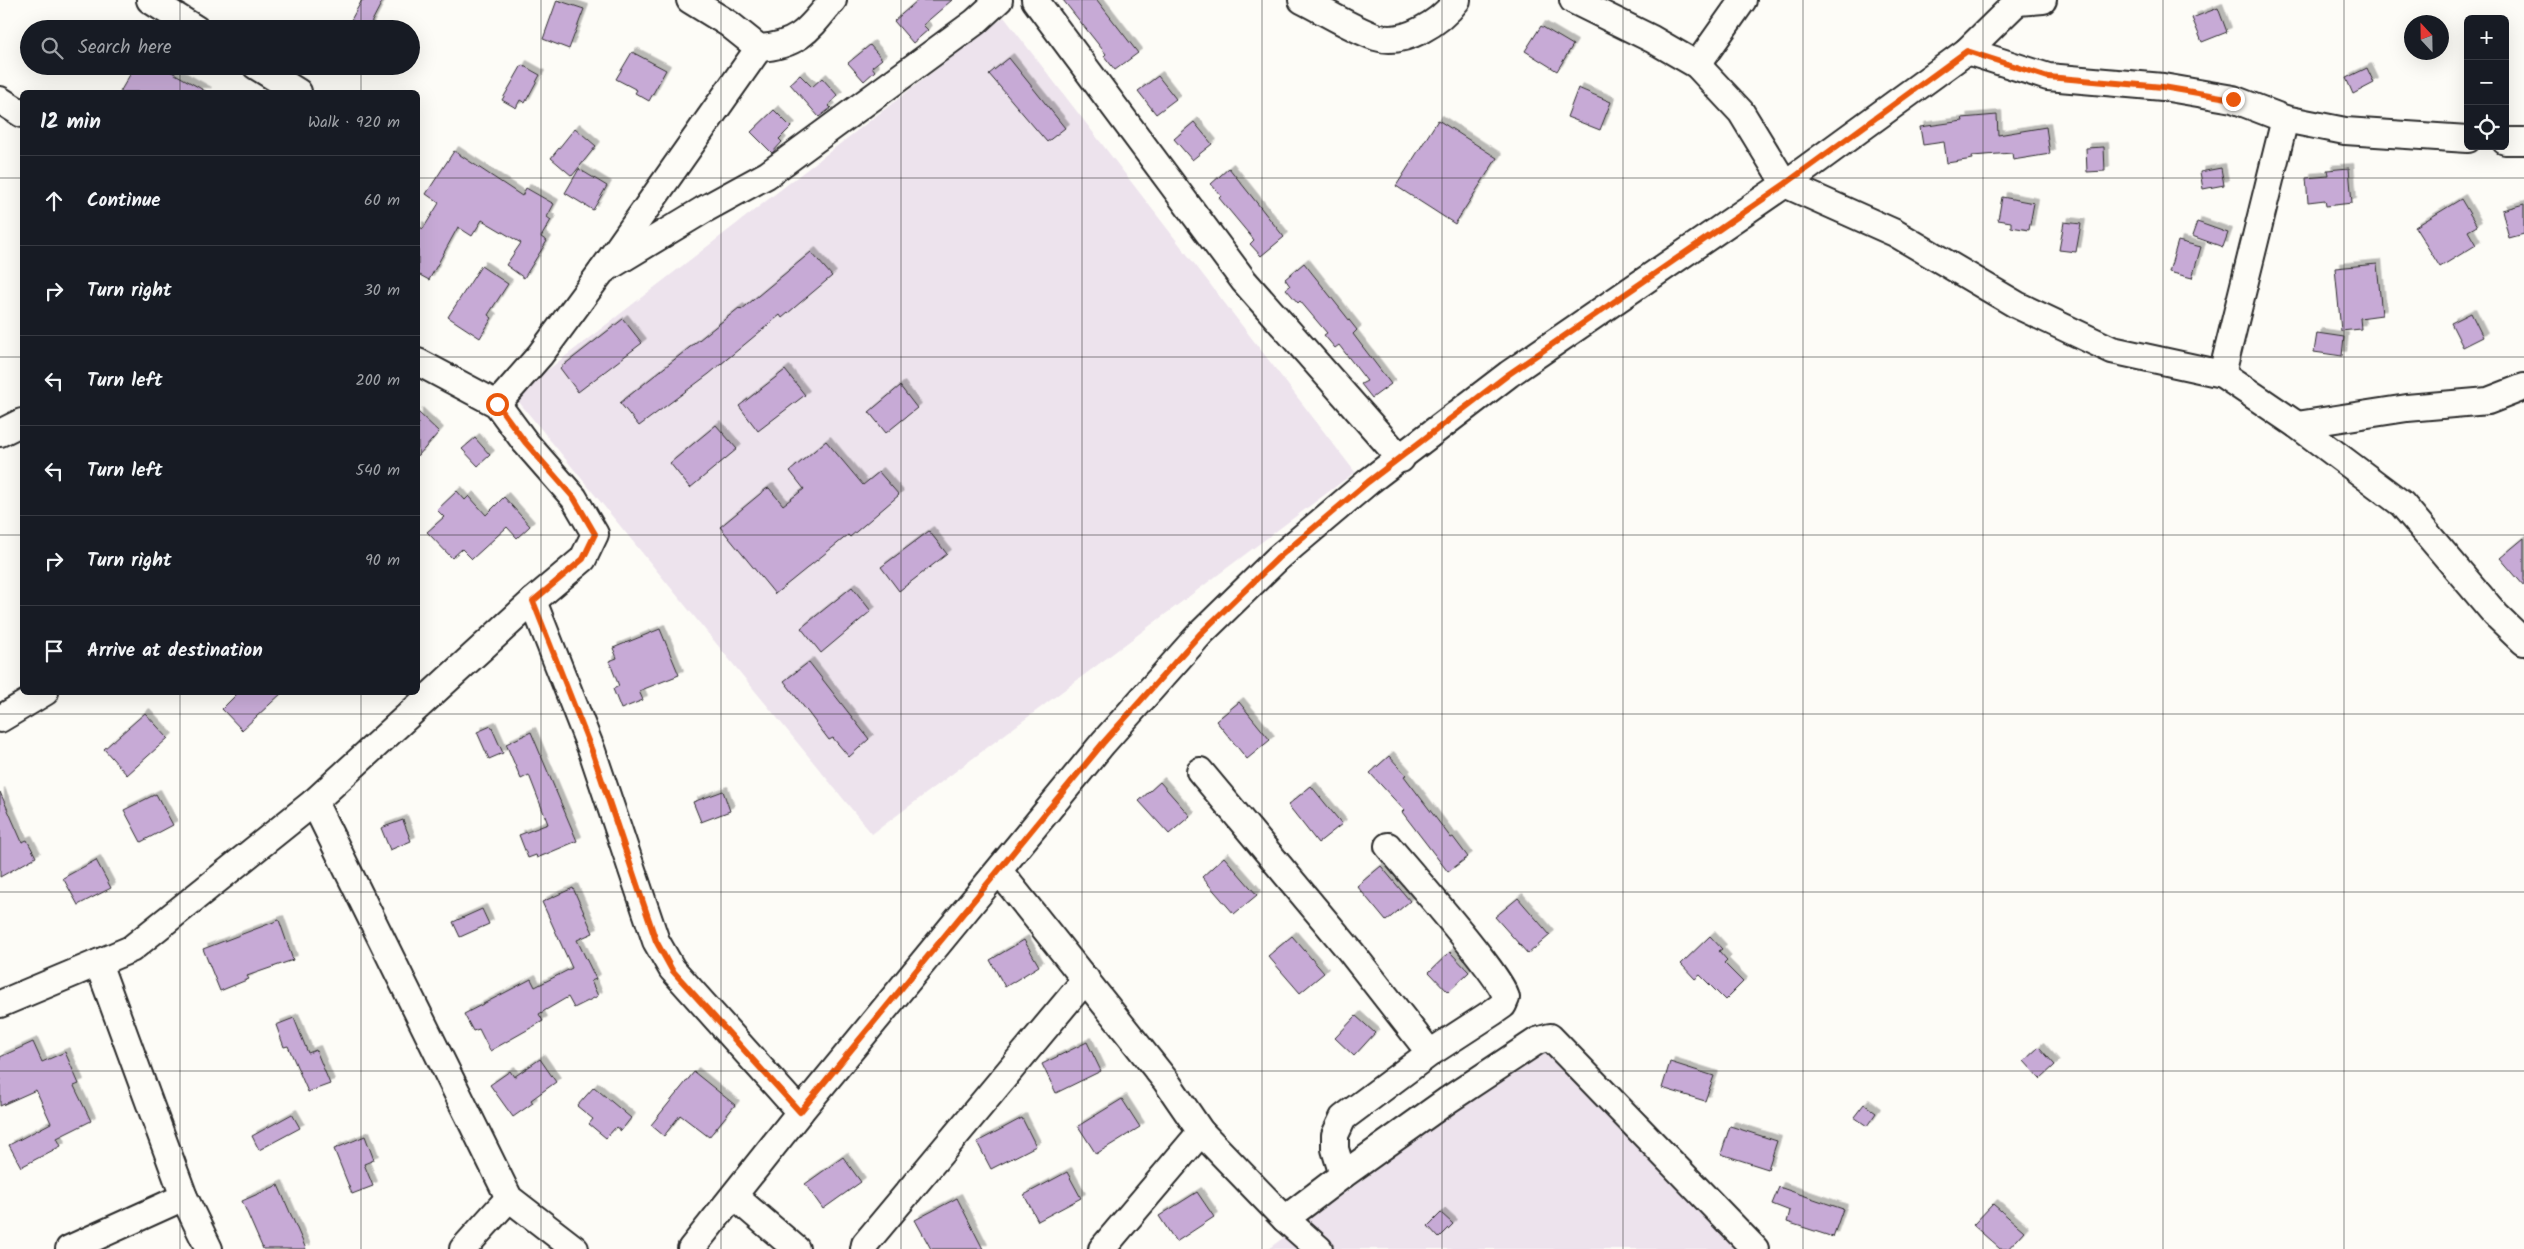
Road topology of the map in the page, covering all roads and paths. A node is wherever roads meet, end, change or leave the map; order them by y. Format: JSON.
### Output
{"nodes":[{"id":1,"x":150,"y":0,"type":"edge"},
{"id":2,"x":690,"y":0,"type":"edge"},
{"id":3,"x":833,"y":0,"type":"edge"},
{"id":4,"x":999,"y":0,"type":"edge"},
{"id":5,"x":1035,"y":0,"type":"edge"},
{"id":6,"x":1302,"y":0,"type":"edge"},
{"id":7,"x":1457,"y":0,"type":"edge"},
{"id":8,"x":1573,"y":0,"type":"edge"},
{"id":9,"x":1743,"y":0,"type":"edge"},
{"id":10,"x":2027,"y":1,"type":"edge"},
{"id":11,"x":182,"y":20,"type":"edge"},
{"id":12,"x":759,"y":48,"type":"junction"},
{"id":13,"x":1967,"y":51,"type":"junction"},
{"id":14,"x":1697,"y":65,"type":"junction"},
{"id":15,"x":271,"y":75,"type":"edge"},
{"id":16,"x":295,"y":90,"type":"edge"},
{"id":17,"x":0,"y":100,"type":"edge"},
{"id":18,"x":20,"y":113,"type":"edge"},
{"id":19,"x":2284,"y":119,"type":"junction"},
{"id":20,"x":2464,"y":139,"type":"edge"},
{"id":21,"x":2509,"y":141,"type":"edge"},
{"id":22,"x":2524,"y":141,"type":"edge"},
{"id":23,"x":1785,"y":184,"type":"junction"},
{"id":24,"x":602,"y":272,"type":"junction"},
{"id":25,"x":420,"y":363,"type":"edge"},
{"id":26,"x":2222,"y":374,"type":"junction"},
{"id":27,"x":2524,"y":387,"type":"edge"},
{"id":28,"x":497,"y":404,"type":"junction"},
{"id":29,"x":20,"y":423,"type":"edge"},
{"id":30,"x":2297,"y":425,"type":"junction"},
{"id":31,"x":0,"y":433,"type":"edge"},
{"id":32,"x":1401,"y":459,"type":"junction"},
{"id":33,"x":533,"y":601,"type":"junction"},
{"id":34,"x":2524,"y":642,"type":"edge"},
{"id":35,"x":40,"y":695,"type":"edge"},
{"id":36,"x":0,"y":719,"type":"edge"},
{"id":37,"x":1200,"y":771,"type":"dead end"},
{"id":38,"x":314,"y":802,"type":"junction"},
{"id":39,"x":1388,"y":846,"type":"dead end"},
{"id":40,"x":999,"y":871,"type":"junction"},
{"id":41,"x":98,"y":963,"type":"junction"},
{"id":42,"x":1086,"y":979,"type":"junction"},
{"id":43,"x":0,"y":1004,"type":"edge"},
{"id":44,"x":1430,"y":1053,"type":"junction"},
{"id":45,"x":800,"y":1112,"type":"junction"},
{"id":46,"x":1201,"y":1132,"type":"junction"},
{"id":47,"x":1343,"y":1175,"type":"junction"},
{"id":48,"x":734,"y":1196,"type":"junction"},
{"id":49,"x":184,"y":1197,"type":"junction"},
{"id":50,"x":509,"y":1198,"type":"junction"},
{"id":51,"x":1285,"y":1220,"type":"junction"},
{"id":52,"x":69,"y":1249,"type":"edge"},
{"id":53,"x":209,"y":1249,"type":"edge"},
{"id":54,"x":463,"y":1249,"type":"edge"},
{"id":55,"x":575,"y":1249,"type":"edge"},
{"id":56,"x":691,"y":1249,"type":"edge"},
{"id":57,"x":796,"y":1249,"type":"edge"},
{"id":58,"x":864,"y":1249,"type":"edge"},
{"id":59,"x":1102,"y":1249,"type":"edge"},
{"id":60,"x":1319,"y":1249,"type":"edge"},
{"id":61,"x":1755,"y":1249,"type":"edge"}],
"edges":[{"from":1,"to":11,"type":"street"},
{"from":2,"to":12,"type":"street"},
{"from":3,"to":12,"type":"street"},
{"from":4,"to":24,"type":"street"},
{"from":5,"to":32,"type":"street"},
{"from":6,"to":7,"type":"street"},
{"from":8,"to":14,"type":"street"},
{"from":9,"to":14,"type":"street"},
{"from":10,"to":13,"type":"street"},
{"from":12,"to":24,"type":"street"},
{"from":13,"to":19,"type":"street"},
{"from":13,"to":23,"type":"street"},
{"from":14,"to":23,"type":"street"},
{"from":15,"to":16,"type":"street"},
{"from":17,"to":18,"type":"street"},
{"from":19,"to":20,"type":"street"},
{"from":19,"to":26,"type":"street"},
{"from":21,"to":22,"type":"street"},
{"from":23,"to":26,"type":"street"},
{"from":23,"to":32,"type":"street"},
{"from":24,"to":28,"type":"street"},
{"from":25,"to":28,"type":"street"},
{"from":26,"to":30,"type":"street"},
{"from":27,"to":30,"type":"street"},
{"from":28,"to":33,"type":"street"},
{"from":29,"to":31,"type":"street"},
{"from":30,"to":34,"type":"street"},
{"from":32,"to":40,"type":"street"},
{"from":33,"to":38,"type":"street"},
{"from":33,"to":45,"type":"street"},
{"from":35,"to":36,"type":"street"},
{"from":37,"to":44,"type":"street"},
{"from":38,"to":41,"type":"street"},
{"from":38,"to":50,"type":"street"},
{"from":39,"to":44,"type":"street"},
{"from":40,"to":42,"type":"street"},
{"from":40,"to":45,"type":"street"},
{"from":41,"to":43,"type":"street"},
{"from":41,"to":49,"type":"street"},
{"from":42,"to":46,"type":"street"},
{"from":42,"to":58,"type":"street"},
{"from":44,"to":47,"type":"street"},
{"from":45,"to":48,"type":"street"},
{"from":46,"to":51,"type":"street"},
{"from":46,"to":59,"type":"street"},
{"from":47,"to":51,"type":"street"},
{"from":47,"to":61,"type":"street"},
{"from":48,"to":56,"type":"street"},
{"from":48,"to":57,"type":"street"},
{"from":49,"to":52,"type":"street"},
{"from":49,"to":53,"type":"street"},
{"from":50,"to":54,"type":"street"},
{"from":50,"to":55,"type":"street"},
{"from":51,"to":60,"type":"street"}]}
